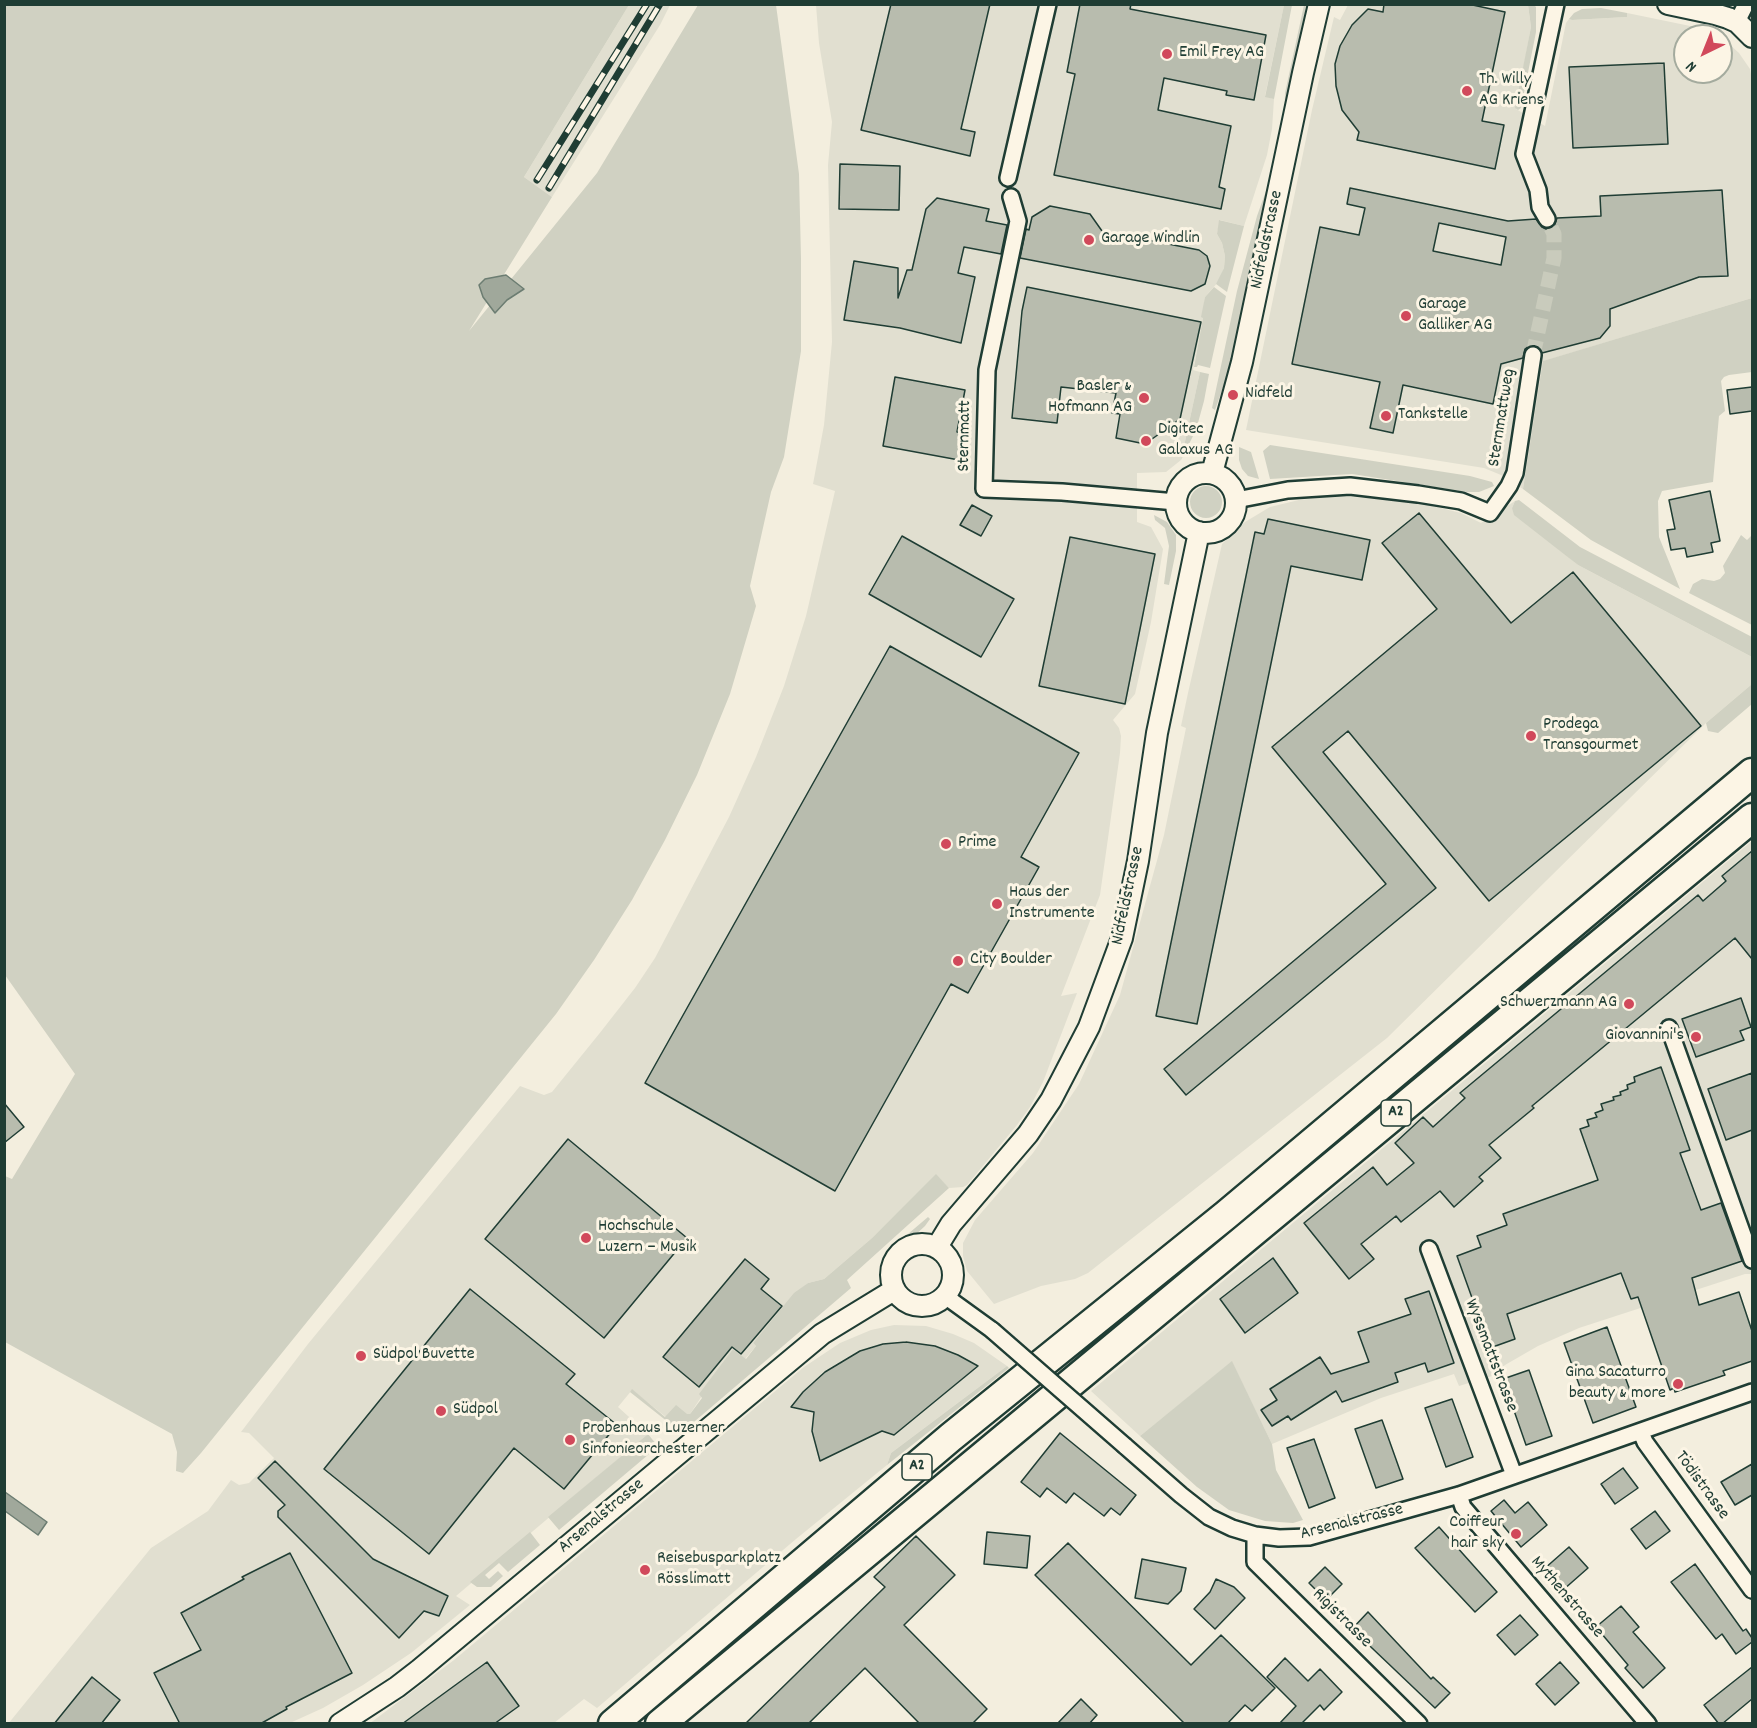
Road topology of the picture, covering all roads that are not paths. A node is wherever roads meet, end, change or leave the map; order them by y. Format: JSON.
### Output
{"nodes":[{"id":1,"x":1048,"y":4,"type":"edge"},
{"id":2,"x":1319,"y":4,"type":"edge"},
{"id":3,"x":1556,"y":4,"type":"edge"},
{"id":4,"x":1668,"y":4,"type":"edge"},
{"id":5,"x":1742,"y":13,"type":"edge"},
{"id":6,"x":1752,"y":37,"type":"edge"},
{"id":7,"x":1008,"y":178,"type":"dead end"},
{"id":8,"x":1011,"y":197,"type":"dead end"},
{"id":9,"x":1547,"y":219,"type":"tunnel mouth"},
{"id":10,"x":1533,"y":356,"type":"tunnel mouth"},
{"id":11,"x":1212,"y":474,"type":"junction"},
{"id":12,"x":1236,"y":500,"type":"junction"},
{"id":13,"x":1176,"y":502,"type":"junction"},
{"id":14,"x":1199,"y":532,"type":"junction"},
{"id":15,"x":1752,"y":773,"type":"edge"},
{"id":16,"x":1752,"y":818,"type":"edge"},
{"id":17,"x":1669,"y":1028,"type":"dead end"},
{"id":18,"x":937,"y":1247,"type":"junction"},
{"id":19,"x":1429,"y":1249,"type":"dead end"},
{"id":20,"x":1752,"y":1260,"type":"edge"},
{"id":21,"x":894,"y":1290,"type":"junction"},
{"id":22,"x":945,"y":1296,"type":"junction"},
{"id":23,"x":1752,"y":1392,"type":"edge"},
{"id":24,"x":1641,"y":1432,"type":"junction"},
{"id":25,"x":1514,"y":1475,"type":"junction"},
{"id":26,"x":1459,"y":1495,"type":"junction"},
{"id":27,"x":1255,"y":1535,"type":"junction"},
{"id":28,"x":1752,"y":1590,"type":"edge"},
{"id":29,"x":340,"y":1724,"type":"edge"},
{"id":30,"x":613,"y":1724,"type":"edge"},
{"id":31,"x":660,"y":1724,"type":"edge"},
{"id":32,"x":1419,"y":1724,"type":"edge"},
{"id":33,"x":1648,"y":1724,"type":"edge"}],
"edges":[{"from":1,"to":7,"type":"street"},
{"from":2,"to":11,"type":"street","name":"Nidfeldstrasse"},
{"from":3,"to":9,"type":"street"},
{"from":4,"to":5,"type":"street"},
{"from":5,"to":6,"type":"street"},
{"from":8,"to":13,"type":"street","name":"Sternmatt"},
{"from":10,"to":12,"type":"street","name":"Sternmattweg"},
{"from":11,"to":12,"type":"street"},
{"from":11,"to":13,"type":"street"},
{"from":12,"to":14,"type":"street"},
{"from":13,"to":14,"type":"street"},
{"from":14,"to":18,"type":"street","name":"Nidfeldstrasse"},
{"from":15,"to":30,"type":"highway","number":"A2"},
{"from":16,"to":31,"type":"highway","number":"A2"},
{"from":17,"to":20,"type":"street"},
{"from":18,"to":21,"type":"street"},
{"from":18,"to":22,"type":"street"},
{"from":19,"to":25,"type":"street","name":"Wyssmattstrasse"},
{"from":21,"to":22,"type":"street"},
{"from":21,"to":29,"type":"street","name":"Arsenalstrasse"},
{"from":22,"to":27,"type":"street","name":"Arsenalstrasse","bridge":true},
{"from":23,"to":24,"type":"street","name":"Arsenalstrasse"},
{"from":24,"to":25,"type":"street","name":"Arsenalstrasse"},
{"from":24,"to":28,"type":"street","name":"Tödistrasse"},
{"from":25,"to":26,"type":"street","name":"Arsenalstrasse"},
{"from":26,"to":27,"type":"street","name":"Arsenalstrasse"},
{"from":26,"to":33,"type":"street","name":"Mythenstrasse"},
{"from":27,"to":32,"type":"street","name":"Rigistrasse"}]}
